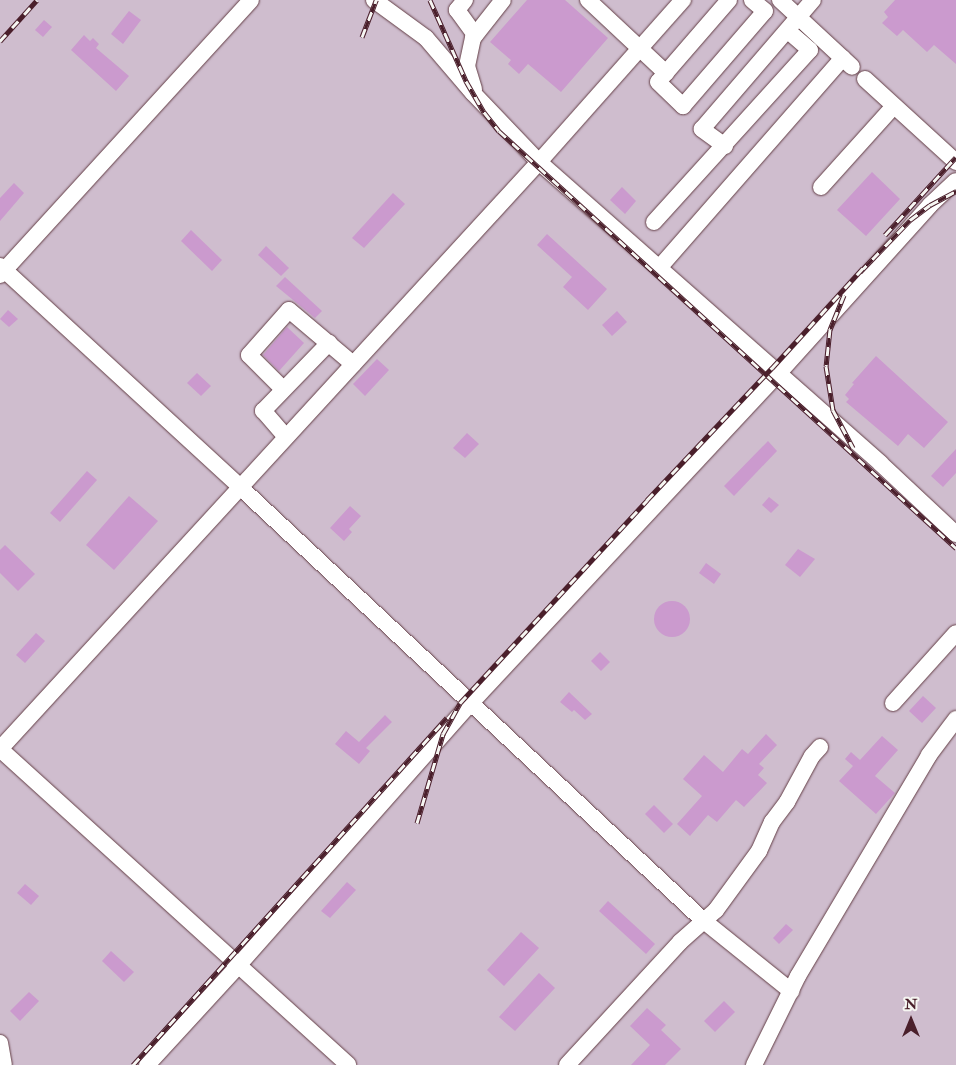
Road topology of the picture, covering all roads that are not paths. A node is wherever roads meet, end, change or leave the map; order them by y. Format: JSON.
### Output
{"nodes":[{"id":1,"x":251,"y":0,"type":"edge"},
{"id":2,"x":374,"y":0,"type":"edge"},
{"id":3,"x":465,"y":0,"type":"edge"},
{"id":4,"x":503,"y":0,"type":"edge"},
{"id":5,"x":588,"y":0,"type":"edge"},
{"id":6,"x":683,"y":0,"type":"edge"},
{"id":7,"x":729,"y":0,"type":"edge"},
{"id":8,"x":752,"y":0,"type":"edge"},
{"id":9,"x":780,"y":0,"type":"edge"},
{"id":10,"x":813,"y":0,"type":"edge"},
{"id":11,"x":799,"y":18,"type":"junction"},
{"id":12,"x":788,"y":31,"type":"junction"},
{"id":13,"x":475,"y":35,"type":"junction"},
{"id":14,"x":639,"y":50,"type":"junction"},
{"id":15,"x":666,"y":74,"type":"junction"},
{"id":16,"x":865,"y":79,"type":"dead end"},
{"id":17,"x":476,"y":96,"type":"junction"},
{"id":18,"x":894,"y":106,"type":"junction"},
{"id":19,"x":725,"y":146,"type":"junction"},
{"id":20,"x":538,"y":162,"type":"junction"},
{"id":21,"x":956,"y":162,"type":"edge"},
{"id":22,"x":956,"y":181,"type":"edge"},
{"id":23,"x":821,"y":187,"type":"dead end"},
{"id":24,"x":654,"y":222,"type":"dead end"},
{"id":25,"x":658,"y":268,"type":"junction"},
{"id":26,"x":2,"y":270,"type":"edge"},
{"id":27,"x":329,"y":343,"type":"junction"},
{"id":28,"x":353,"y":364,"type":"junction"},
{"id":29,"x":778,"y":374,"type":"junction"},
{"id":30,"x":282,"y":389,"type":"junction"},
{"id":31,"x":286,"y":437,"type":"junction"},
{"id":32,"x":240,"y":487,"type":"junction"},
{"id":33,"x":956,"y":534,"type":"edge"},
{"id":34,"x":956,"y":633,"type":"edge"},
{"id":35,"x":893,"y":703,"type":"dead end"},
{"id":36,"x":470,"y":704,"type":"junction"},
{"id":37,"x":956,"y":718,"type":"edge"},
{"id":38,"x":820,"y":747,"type":"dead end"},
{"id":39,"x":0,"y":749,"type":"edge"},
{"id":40,"x":704,"y":921,"type":"junction"},
{"id":41,"x":237,"y":966,"type":"junction"},
{"id":42,"x":791,"y":991,"type":"junction"},
{"id":43,"x":0,"y":1043,"type":"edge"},
{"id":44,"x":4,"y":1065,"type":"edge"},
{"id":45,"x":147,"y":1065,"type":"edge"},
{"id":46,"x":348,"y":1065,"type":"edge"},
{"id":47,"x":568,"y":1065,"type":"edge"},
{"id":48,"x":754,"y":1065,"type":"edge"}],
"edges":[{"from":1,"to":26,"type":"lane"},
{"from":2,"to":17,"type":"lane"},
{"from":3,"to":13,"type":"lane"},
{"from":4,"to":13,"type":"lane"},
{"from":5,"to":14,"type":"lane"},
{"from":6,"to":14,"type":"lane"},
{"from":7,"to":15,"type":"lane"},
{"from":8,"to":15,"type":"lane"},
{"from":9,"to":11,"type":"lane"},
{"from":10,"to":11,"type":"lane"},
{"from":11,"to":12,"type":"lane"},
{"from":11,"to":25,"type":"lane"},
{"from":12,"to":19,"type":"lane"},
{"from":12,"to":19,"type":"lane"},
{"from":13,"to":17,"type":"lane"},
{"from":14,"to":15,"type":"lane"},
{"from":14,"to":20,"type":"lane"},
{"from":16,"to":18,"type":"lane"},
{"from":17,"to":20,"type":"lane"},
{"from":18,"to":21,"type":"lane"},
{"from":18,"to":23,"type":"lane"},
{"from":19,"to":24,"type":"lane"},
{"from":20,"to":25,"type":"lane"},
{"from":20,"to":28,"type":"lane"},
{"from":22,"to":29,"type":"lane"},
{"from":25,"to":29,"type":"lane"},
{"from":26,"to":32,"type":"lane"},
{"from":27,"to":28,"type":"lane"},
{"from":27,"to":30,"type":"lane"},
{"from":27,"to":30,"type":"lane"},
{"from":28,"to":31,"type":"lane"},
{"from":29,"to":33,"type":"lane"},
{"from":29,"to":36,"type":"lane"},
{"from":30,"to":31,"type":"lane"},
{"from":31,"to":32,"type":"lane"},
{"from":32,"to":36,"type":"lane"},
{"from":32,"to":39,"type":"lane"},
{"from":34,"to":35,"type":"lane"},
{"from":36,"to":40,"type":"lane"},
{"from":36,"to":41,"type":"lane"},
{"from":37,"to":42,"type":"lane"},
{"from":38,"to":40,"type":"lane"},
{"from":39,"to":41,"type":"lane"},
{"from":40,"to":42,"type":"lane"},
{"from":40,"to":47,"type":"lane"},
{"from":41,"to":45,"type":"lane"},
{"from":41,"to":46,"type":"lane"},
{"from":42,"to":48,"type":"lane"},
{"from":43,"to":44,"type":"lane"}]}
